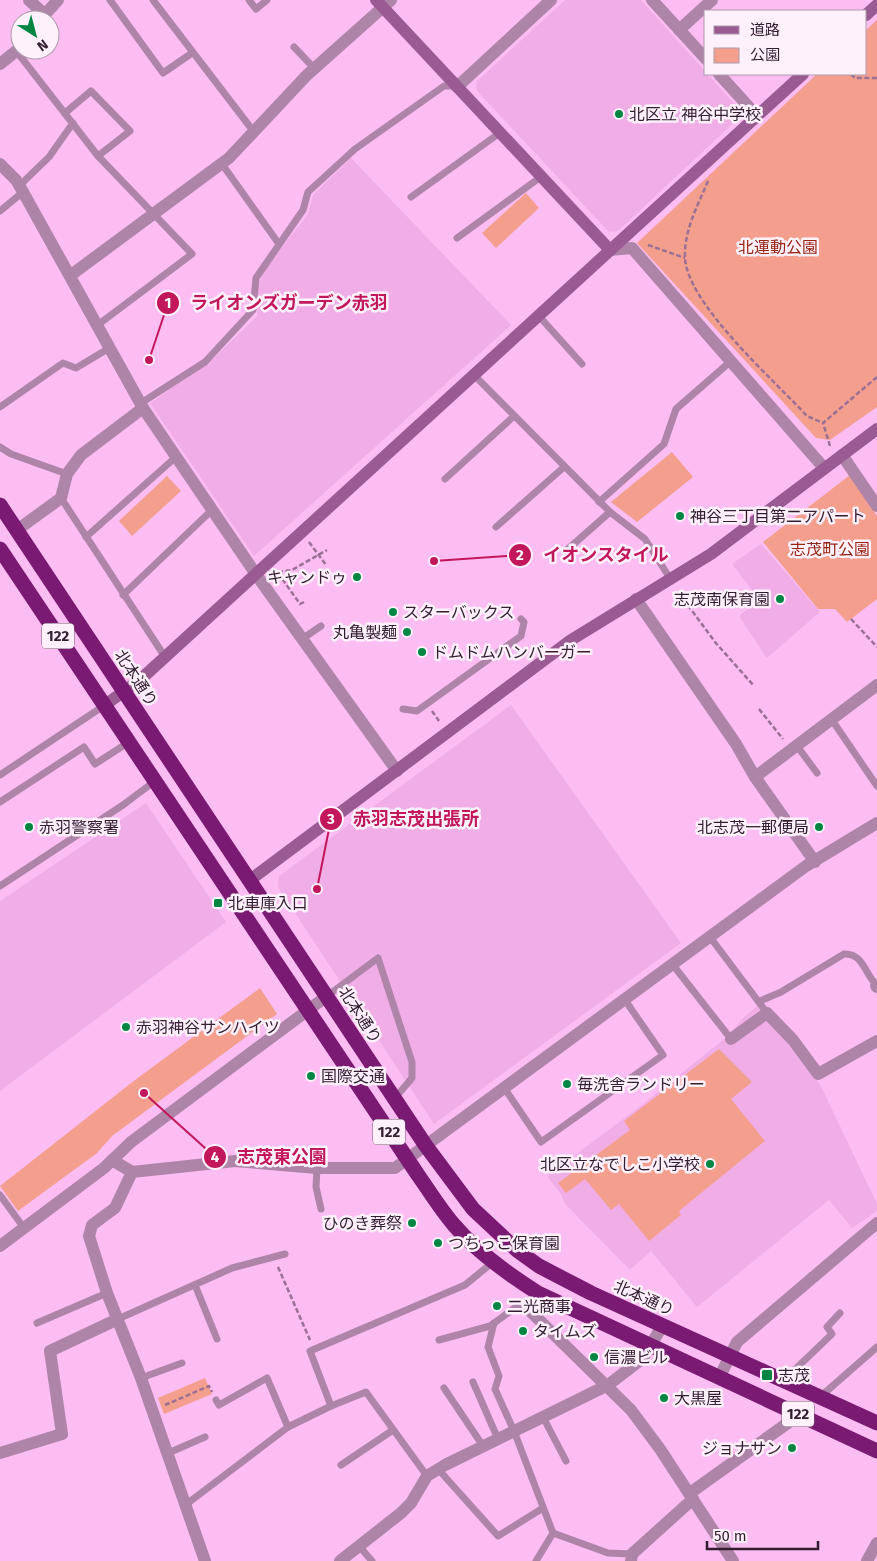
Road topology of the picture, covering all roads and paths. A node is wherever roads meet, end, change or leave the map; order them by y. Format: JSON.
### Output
{"nodes":[{"id":1,"x":29,"y":0,"type":"edge"},
{"id":2,"x":58,"y":0,"type":"edge"},
{"id":3,"x":110,"y":0,"type":"edge"},
{"id":4,"x":153,"y":0,"type":"edge"},
{"id":5,"x":249,"y":0,"type":"edge"},
{"id":6,"x":266,"y":0,"type":"edge"},
{"id":7,"x":551,"y":0,"type":"edge"},
{"id":8,"x":652,"y":0,"type":"edge"},
{"id":9,"x":712,"y":0,"type":"edge"},
{"id":10,"x":383,"y":2,"type":"edge"},
{"id":11,"x":877,"y":5,"type":"edge"},
{"id":12,"x":37,"y":10,"type":"edge"},
{"id":13,"x":49,"y":10,"type":"edge"},
{"id":14,"x":867,"y":14,"type":"edge"},
{"id":15,"x":679,"y":30,"type":"junction"},
{"id":16,"x":294,"y":47,"type":"dead end"},
{"id":17,"x":192,"y":54,"type":"junction"},
{"id":18,"x":704,"y":57,"type":"edge"},
{"id":19,"x":26,"y":60,"type":"edge"},
{"id":20,"x":314,"y":68,"type":"junction"},
{"id":21,"x":720,"y":75,"type":"edge"},
{"id":22,"x":801,"y":75,"type":"edge"},
{"id":23,"x":852,"y":75,"type":"edge"},
{"id":24,"x":877,"y":78,"type":"edge"},
{"id":25,"x":457,"y":86,"type":"junction"},
{"id":26,"x":65,"y":113,"type":"junction"},
{"id":27,"x":757,"y":116,"type":"junction"},
{"id":28,"x":73,"y":123,"type":"junction"},
{"id":29,"x":254,"y":132,"type":"junction"},
{"id":30,"x":501,"y":132,"type":"junction"},
{"id":31,"x":98,"y":156,"type":"junction"},
{"id":32,"x":0,"y":164,"type":"edge"},
{"id":33,"x":222,"y":164,"type":"junction"},
{"id":34,"x":711,"y":172,"type":"dead end"},
{"id":35,"x":542,"y":176,"type":"junction"},
{"id":36,"x":21,"y":189,"type":"junction"},
{"id":37,"x":411,"y":197,"type":"dead end"},
{"id":38,"x":0,"y":211,"type":"edge"},
{"id":39,"x":154,"y":212,"type":"junction"},
{"id":40,"x":457,"y":238,"type":"dead end"},
{"id":41,"x":643,"y":243,"type":"dead end"},
{"id":42,"x":280,"y":244,"type":"junction"},
{"id":43,"x":610,"y":250,"type":"junction"},
{"id":44,"x":685,"y":258,"type":"junction"},
{"id":45,"x":71,"y":275,"type":"junction"},
{"id":46,"x":538,"y":314,"type":"junction"},
{"id":47,"x":99,"y":324,"type":"junction"},
{"id":48,"x":111,"y":347,"type":"junction"},
{"id":49,"x":731,"y":362,"type":"junction"},
{"id":50,"x":582,"y":364,"type":"dead end"},
{"id":51,"x":473,"y":374,"type":"junction"},
{"id":52,"x":877,"y":377,"type":"edge"},
{"id":53,"x":142,"y":405,"type":"junction"},
{"id":54,"x":0,"y":407,"type":"edge"},
{"id":55,"x":514,"y":416,"type":"junction"},
{"id":56,"x":823,"y":423,"type":"junction"},
{"id":57,"x":877,"y":429,"type":"edge"},
{"id":58,"x":830,"y":446,"type":"dead end"},
{"id":59,"x":0,"y":447,"type":"edge"},
{"id":60,"x":842,"y":455,"type":"junction"},
{"id":61,"x":177,"y":456,"type":"junction"},
{"id":62,"x":564,"y":467,"type":"junction"},
{"id":63,"x":824,"y":468,"type":"junction"},
{"id":64,"x":67,"y":474,"type":"junction"},
{"id":65,"x":445,"y":479,"type":"dead end"},
{"id":66,"x":60,"y":498,"type":"junction"},
{"id":67,"x":600,"y":502,"type":"junction"},
{"id":68,"x":0,"y":505,"type":"edge"},
{"id":69,"x":877,"y":506,"type":"edge"},
{"id":70,"x":213,"y":509,"type":"junction"},
{"id":71,"x":610,"y":512,"type":"junction"},
{"id":72,"x":496,"y":527,"type":"dead end"},
{"id":73,"x":17,"y":530,"type":"junction"},
{"id":74,"x":86,"y":536,"type":"junction"},
{"id":75,"x":312,"y":545,"type":"dead end"},
{"id":76,"x":0,"y":549,"type":"edge"},
{"id":77,"x":568,"y":549,"type":"dead end"},
{"id":78,"x":327,"y":550,"type":"dead end"},
{"id":79,"x":319,"y":556,"type":"junction"},
{"id":80,"x":326,"y":565,"type":"dead end"},
{"id":81,"x":277,"y":572,"type":"junction"},
{"id":82,"x":255,"y":573,"type":"junction"},
{"id":83,"x":272,"y":573,"type":"dead end"},
{"id":84,"x":672,"y":580,"type":"junction"},
{"id":85,"x":679,"y":593,"type":"dead end"},
{"id":86,"x":123,"y":595,"type":"junction"},
{"id":87,"x":636,"y":599,"type":"junction"},
{"id":88,"x":304,"y":602,"type":"dead end"},
{"id":89,"x":521,"y":619,"type":"dead end"},
{"id":90,"x":851,"y":619,"type":"dead end"},
{"id":91,"x":321,"y":626,"type":"dead end"},
{"id":92,"x":302,"y":639,"type":"junction"},
{"id":93,"x":877,"y":646,"type":"edge"},
{"id":94,"x":164,"y":658,"type":"junction"},
{"id":95,"x":877,"y":685,"type":"edge"},
{"id":96,"x":754,"y":686,"type":"dead end"},
{"id":97,"x":124,"y":691,"type":"junction"},
{"id":98,"x":105,"y":705,"type":"junction"},
{"id":99,"x":403,"y":709,"type":"dead end"},
{"id":100,"x":759,"y":709,"type":"dead end"},
{"id":101,"x":832,"y":720,"type":"junction"},
{"id":102,"x":129,"y":742,"type":"junction"},
{"id":103,"x":794,"y":748,"type":"junction"},
{"id":104,"x":397,"y":771,"type":"junction"},
{"id":105,"x":817,"y":773,"type":"dead end"},
{"id":106,"x":0,"y":775,"type":"edge"},
{"id":107,"x":755,"y":778,"type":"junction"},
{"id":108,"x":155,"y":781,"type":"junction"},
{"id":109,"x":877,"y":786,"type":"edge"},
{"id":110,"x":0,"y":802,"type":"edge"},
{"id":111,"x":877,"y":823,"type":"edge"},
{"id":112,"x":815,"y":862,"type":"junction"},
{"id":113,"x":250,"y":880,"type":"junction"},
{"id":114,"x":0,"y":886,"type":"edge"},
{"id":115,"x":710,"y":937,"type":"junction"},
{"id":116,"x":673,"y":965,"type":"junction"},
{"id":117,"x":877,"y":986,"type":"edge"},
{"id":118,"x":327,"y":996,"type":"junction"},
{"id":119,"x":625,"y":1000,"type":"junction"},
{"id":120,"x":763,"y":1007,"type":"junction"},
{"id":121,"x":308,"y":1011,"type":"junction"},
{"id":122,"x":731,"y":1039,"type":"joint"},
{"id":123,"x":877,"y":1041,"type":"edge"},
{"id":124,"x":505,"y":1089,"type":"junction"},
{"id":125,"x":395,"y":1098,"type":"junction"},
{"id":126,"x":426,"y":1146,"type":"junction"},
{"id":127,"x":408,"y":1159,"type":"junction"},
{"id":128,"x":112,"y":1160,"type":"junction"},
{"id":129,"x":316,"y":1168,"type":"junction"},
{"id":130,"x":132,"y":1172,"type":"junction"},
{"id":131,"x":0,"y":1195,"type":"edge"},
{"id":132,"x":321,"y":1208,"type":"dead end"},
{"id":133,"x":24,"y":1228,"type":"junction"},
{"id":134,"x":875,"y":1229,"type":"edge"},
{"id":135,"x":0,"y":1246,"type":"edge"},
{"id":136,"x":285,"y":1254,"type":"dead end"},
{"id":137,"x":274,"y":1257,"type":"junction"},
{"id":138,"x":494,"y":1262,"type":"junction"},
{"id":139,"x":195,"y":1285,"type":"junction"},
{"id":140,"x":108,"y":1293,"type":"junction"},
{"id":141,"x":538,"y":1293,"type":"junction"},
{"id":142,"x":531,"y":1312,"type":"junction"},
{"id":143,"x":840,"y":1314,"type":"dead end"},
{"id":144,"x":118,"y":1320,"type":"junction"},
{"id":145,"x":37,"y":1323,"type":"dead end"},
{"id":146,"x":494,"y":1323,"type":"junction"},
{"id":147,"x":663,"y":1325,"type":"junction"},
{"id":148,"x":217,"y":1339,"type":"dead end"},
{"id":149,"x":440,"y":1340,"type":"dead end"},
{"id":150,"x":651,"y":1347,"type":"junction"},
{"id":151,"x":877,"y":1347,"type":"edge"},
{"id":152,"x":314,"y":1349,"type":"junction"},
{"id":153,"x":730,"y":1356,"type":"junction"},
{"id":154,"x":182,"y":1363,"type":"dead end"},
{"id":155,"x":141,"y":1378,"type":"junction"},
{"id":156,"x":719,"y":1378,"type":"junction"},
{"id":157,"x":784,"y":1380,"type":"junction"},
{"id":158,"x":473,"y":1382,"type":"dead end"},
{"id":159,"x":608,"y":1385,"type":"junction"},
{"id":160,"x":444,"y":1388,"type":"dead end"},
{"id":161,"x":820,"y":1397,"type":"junction"},
{"id":162,"x":216,"y":1400,"type":"joint"},
{"id":163,"x":331,"y":1406,"type":"junction"},
{"id":164,"x":152,"y":1410,"type":"junction"},
{"id":165,"x":800,"y":1415,"type":"junction"},
{"id":166,"x":543,"y":1417,"type":"junction"},
{"id":167,"x":877,"y":1422,"type":"edge"},
{"id":168,"x":288,"y":1427,"type":"junction"},
{"id":169,"x":394,"y":1430,"type":"junction"},
{"id":170,"x":514,"y":1431,"type":"junction"},
{"id":171,"x":204,"y":1438,"type":"dead end"},
{"id":172,"x":498,"y":1439,"type":"junction"},
{"id":173,"x":483,"y":1446,"type":"junction"},
{"id":174,"x":877,"y":1451,"type":"edge"},
{"id":175,"x":0,"y":1454,"type":"edge"},
{"id":176,"x":166,"y":1454,"type":"junction"},
{"id":177,"x":566,"y":1461,"type":"dead end"},
{"id":178,"x":341,"y":1465,"type":"dead end"},
{"id":179,"x":438,"y":1469,"type":"junction"},
{"id":180,"x":427,"y":1476,"type":"junction"},
{"id":181,"x":692,"y":1496,"type":"junction"},
{"id":182,"x":184,"y":1506,"type":"junction"},
{"id":183,"x":544,"y":1508,"type":"junction"},
{"id":184,"x":553,"y":1533,"type":"junction"},
{"id":185,"x":877,"y":1543,"type":"edge"},
{"id":186,"x":360,"y":1546,"type":"junction"},
{"id":187,"x":632,"y":1558,"type":"edge"},
{"id":188,"x":731,"y":1560,"type":"edge"},
{"id":189,"x":205,"y":1561,"type":"edge"},
{"id":190,"x":340,"y":1561,"type":"edge"},
{"id":191,"x":372,"y":1561,"type":"edge"},
{"id":192,"x":536,"y":1561,"type":"edge"},
{"id":193,"x":867,"y":1561,"type":"edge"}],
"edges":[{"from":1,"to":12,"type":"street"},
{"from":2,"to":13,"type":"street"},
{"from":3,"to":17,"type":"lane"},
{"from":4,"to":17,"type":"lane"},
{"from":5,"to":6,"type":"lane"},
{"from":7,"to":25,"type":"street"},
{"from":8,"to":15,"type":"street"},
{"from":9,"to":15,"type":"street"},
{"from":10,"to":20,"type":"street"},
{"from":10,"to":25,"type":"street"},
{"from":11,"to":14,"type":"street"},
{"from":15,"to":18,"type":"street"},
{"from":16,"to":20,"type":"lane"},
{"from":17,"to":29,"type":"lane"},
{"from":19,"to":26,"type":"lane"},
{"from":20,"to":29,"type":"street"},
{"from":21,"to":27,"type":"street"},
{"from":22,"to":27,"type":"street"},
{"from":23,"to":24,"type":"path"},
{"from":25,"to":30,"type":"street"},
{"from":25,"to":42,"type":"lane"},
{"from":26,"to":28,"type":"lane"},
{"from":26,"to":31,"type":"lane"},
{"from":27,"to":43,"type":"street"},
{"from":28,"to":31,"type":"lane"},
{"from":28,"to":36,"type":"lane"},
{"from":29,"to":33,"type":"street"},
{"from":30,"to":35,"type":"street"},
{"from":30,"to":37,"type":"lane"},
{"from":31,"to":39,"type":"lane"},
{"from":32,"to":36,"type":"street"},
{"from":33,"to":39,"type":"street"},
{"from":33,"to":42,"type":"lane"},
{"from":34,"to":44,"type":"path"},
{"from":35,"to":40,"type":"lane"},
{"from":35,"to":43,"type":"street"},
{"from":36,"to":38,"type":"lane"},
{"from":36,"to":45,"type":"street"},
{"from":39,"to":45,"type":"street"},
{"from":39,"to":47,"type":"lane"},
{"from":41,"to":44,"type":"path"},
{"from":42,"to":53,"type":"lane"},
{"from":43,"to":46,"type":"street"},
{"from":43,"to":49,"type":"street"},
{"from":44,"to":56,"type":"path"},
{"from":45,"to":47,"type":"street"},
{"from":46,"to":50,"type":"lane"},
{"from":46,"to":51,"type":"street"},
{"from":47,"to":48,"type":"street"},
{"from":48,"to":53,"type":"street"},
{"from":48,"to":54,"type":"lane"},
{"from":49,"to":63,"type":"street"},
{"from":49,"to":67,"type":"lane"},
{"from":51,"to":55,"type":"lane"},
{"from":51,"to":82,"type":"street"},
{"from":52,"to":56,"type":"path"},
{"from":53,"to":61,"type":"street"},
{"from":53,"to":64,"type":"street"},
{"from":55,"to":62,"type":"lane"},
{"from":55,"to":65,"type":"lane"},
{"from":56,"to":58,"type":"path"},
{"from":57,"to":60,"type":"street"},
{"from":59,"to":64,"type":"lane"},
{"from":60,"to":63,"type":"street"},
{"from":60,"to":69,"type":"street"},
{"from":61,"to":70,"type":"street"},
{"from":61,"to":74,"type":"lane"},
{"from":62,"to":67,"type":"lane"},
{"from":62,"to":72,"type":"lane"},
{"from":63,"to":84,"type":"street"},
{"from":64,"to":66,"type":"street"},
{"from":66,"to":73,"type":"street"},
{"from":66,"to":74,"type":"lane"},
{"from":67,"to":71,"type":"lane"},
{"from":68,"to":73,"type":"highway","name":"北本通り","number":"122"},
{"from":70,"to":82,"type":"street"},
{"from":70,"to":86,"type":"lane"},
{"from":71,"to":77,"type":"lane"},
{"from":71,"to":84,"type":"lane"},
{"from":73,"to":97,"type":"highway","name":"北本通り","number":"122"},
{"from":74,"to":86,"type":"lane"},
{"from":75,"to":79,"type":"path"},
{"from":76,"to":98,"type":"highway","number":"122"},
{"from":78,"to":79,"type":"path"},
{"from":79,"to":80,"type":"path"},
{"from":79,"to":81,"type":"path"},
{"from":81,"to":83,"type":"path"},
{"from":81,"to":88,"type":"path"},
{"from":82,"to":92,"type":"street"},
{"from":82,"to":94,"type":"street"},
{"from":84,"to":87,"type":"street"},
{"from":85,"to":96,"type":"path"},
{"from":86,"to":94,"type":"lane"},
{"from":87,"to":104,"type":"street"},
{"from":87,"to":107,"type":"street"},
{"from":89,"to":99,"type":"lane"},
{"from":90,"to":93,"type":"path"},
{"from":91,"to":92,"type":"lane"},
{"from":92,"to":104,"type":"street"},
{"from":94,"to":97,"type":"street"},
{"from":95,"to":101,"type":"street"},
{"from":97,"to":98,"type":"street"},
{"from":97,"to":113,"type":"highway","name":"北本通り","number":"122"},
{"from":98,"to":102,"type":"highway","number":"122"},
{"from":98,"to":106,"type":"lane"},
{"from":100,"to":103,"type":"path"},
{"from":101,"to":103,"type":"street"},
{"from":101,"to":109,"type":"lane"},
{"from":102,"to":108,"type":"highway","number":"122"},
{"from":102,"to":110,"type":"lane"},
{"from":103,"to":105,"type":"lane"},
{"from":103,"to":107,"type":"street"},
{"from":104,"to":113,"type":"street"},
{"from":107,"to":112,"type":"street"},
{"from":108,"to":114,"type":"lane"},
{"from":108,"to":121,"type":"highway","number":"122"},
{"from":111,"to":112,"type":"street"},
{"from":112,"to":115,"type":"street"},
{"from":113,"to":118,"type":"highway","name":"北本通り","number":"122"},
{"from":115,"to":116,"type":"street"},
{"from":115,"to":120,"type":"lane"},
{"from":116,"to":119,"type":"street"},
{"from":116,"to":122,"type":"lane"},
{"from":117,"to":120,"type":"lane"},
{"from":118,"to":121,"type":"street"},
{"from":118,"to":125,"type":"highway","name":"北本通り","number":"122"},
{"from":118,"to":125,"type":"lane"},
{"from":119,"to":124,"type":"street"},
{"from":119,"to":124,"type":"lane"},
{"from":120,"to":122,"type":"street"},
{"from":120,"to":123,"type":"street"},
{"from":121,"to":127,"type":"highway","number":"122"},
{"from":121,"to":128,"type":"street"},
{"from":124,"to":126,"type":"street"},
{"from":125,"to":126,"type":"highway","name":"北本通り","number":"122"},
{"from":126,"to":127,"type":"street"},
{"from":126,"to":147,"type":"highway","name":"北本通り","number":"122"},
{"from":127,"to":129,"type":"street"},
{"from":127,"to":138,"type":"highway","number":"122"},
{"from":128,"to":130,"type":"street"},
{"from":128,"to":133,"type":"street"},
{"from":129,"to":130,"type":"street"},
{"from":129,"to":132,"type":"lane"},
{"from":130,"to":140,"type":"street"},
{"from":131,"to":133,"type":"lane"},
{"from":133,"to":135,"type":"street"},
{"from":134,"to":153,"type":"street"},
{"from":136,"to":137,"type":"lane"},
{"from":137,"to":139,"type":"lane"},
{"from":137,"to":152,"type":"path"},
{"from":138,"to":141,"type":"highway","number":"122"},
{"from":138,"to":152,"type":"lane"},
{"from":139,"to":144,"type":"lane"},
{"from":139,"to":148,"type":"lane"},
{"from":140,"to":144,"type":"street"},
{"from":140,"to":145,"type":"lane"},
{"from":141,"to":142,"type":"street"},
{"from":141,"to":150,"type":"highway","number":"122"},
{"from":142,"to":146,"type":"lane"},
{"from":142,"to":159,"type":"street"},
{"from":143,"to":157,"type":"lane"},
{"from":144,"to":155,"type":"street"},
{"from":144,"to":175,"type":"street"},
{"from":146,"to":149,"type":"lane"},
{"from":146,"to":170,"type":"lane"},
{"from":147,"to":150,"type":"street"},
{"from":147,"to":153,"type":"highway","name":"北本通り","number":"122"},
{"from":150,"to":156,"type":"highway","number":"122"},
{"from":150,"to":159,"type":"street"},
{"from":151,"to":161,"type":"lane"},
{"from":152,"to":163,"type":"lane"},
{"from":153,"to":156,"type":"street"},
{"from":153,"to":157,"type":"highway","name":"北本通り","number":"122"},
{"from":154,"to":155,"type":"lane"},
{"from":155,"to":164,"type":"street"},
{"from":156,"to":165,"type":"highway","number":"122"},
{"from":157,"to":161,"type":"highway","name":"北本通り","number":"122"},
{"from":158,"to":172,"type":"lane"},
{"from":159,"to":166,"type":"street"},
{"from":159,"to":181,"type":"street"},
{"from":160,"to":173,"type":"lane"},
{"from":161,"to":167,"type":"highway","name":"北本通り","number":"122"},
{"from":162,"to":164,"type":"path"},
{"from":162,"to":168,"type":"lane"},
{"from":163,"to":168,"type":"lane"},
{"from":163,"to":169,"type":"lane"},
{"from":164,"to":176,"type":"street"},
{"from":165,"to":174,"type":"highway","number":"122"},
{"from":165,"to":181,"type":"street"},
{"from":166,"to":170,"type":"street"},
{"from":166,"to":177,"type":"lane"},
{"from":168,"to":182,"type":"lane"},
{"from":169,"to":178,"type":"lane"},
{"from":169,"to":180,"type":"lane"},
{"from":170,"to":172,"type":"street"},
{"from":170,"to":183,"type":"lane"},
{"from":171,"to":176,"type":"lane"},
{"from":172,"to":173,"type":"street"},
{"from":173,"to":179,"type":"street"},
{"from":176,"to":182,"type":"street"},
{"from":179,"to":180,"type":"street"},
{"from":179,"to":183,"type":"lane"},
{"from":180,"to":186,"type":"street"},
{"from":181,"to":187,"type":"street"},
{"from":181,"to":188,"type":"street"},
{"from":182,"to":189,"type":"street"},
{"from":183,"to":184,"type":"lane"},
{"from":184,"to":187,"type":"lane"},
{"from":184,"to":192,"type":"lane"},
{"from":185,"to":193,"type":"street"},
{"from":186,"to":190,"type":"street"},
{"from":186,"to":191,"type":"lane"}]}
